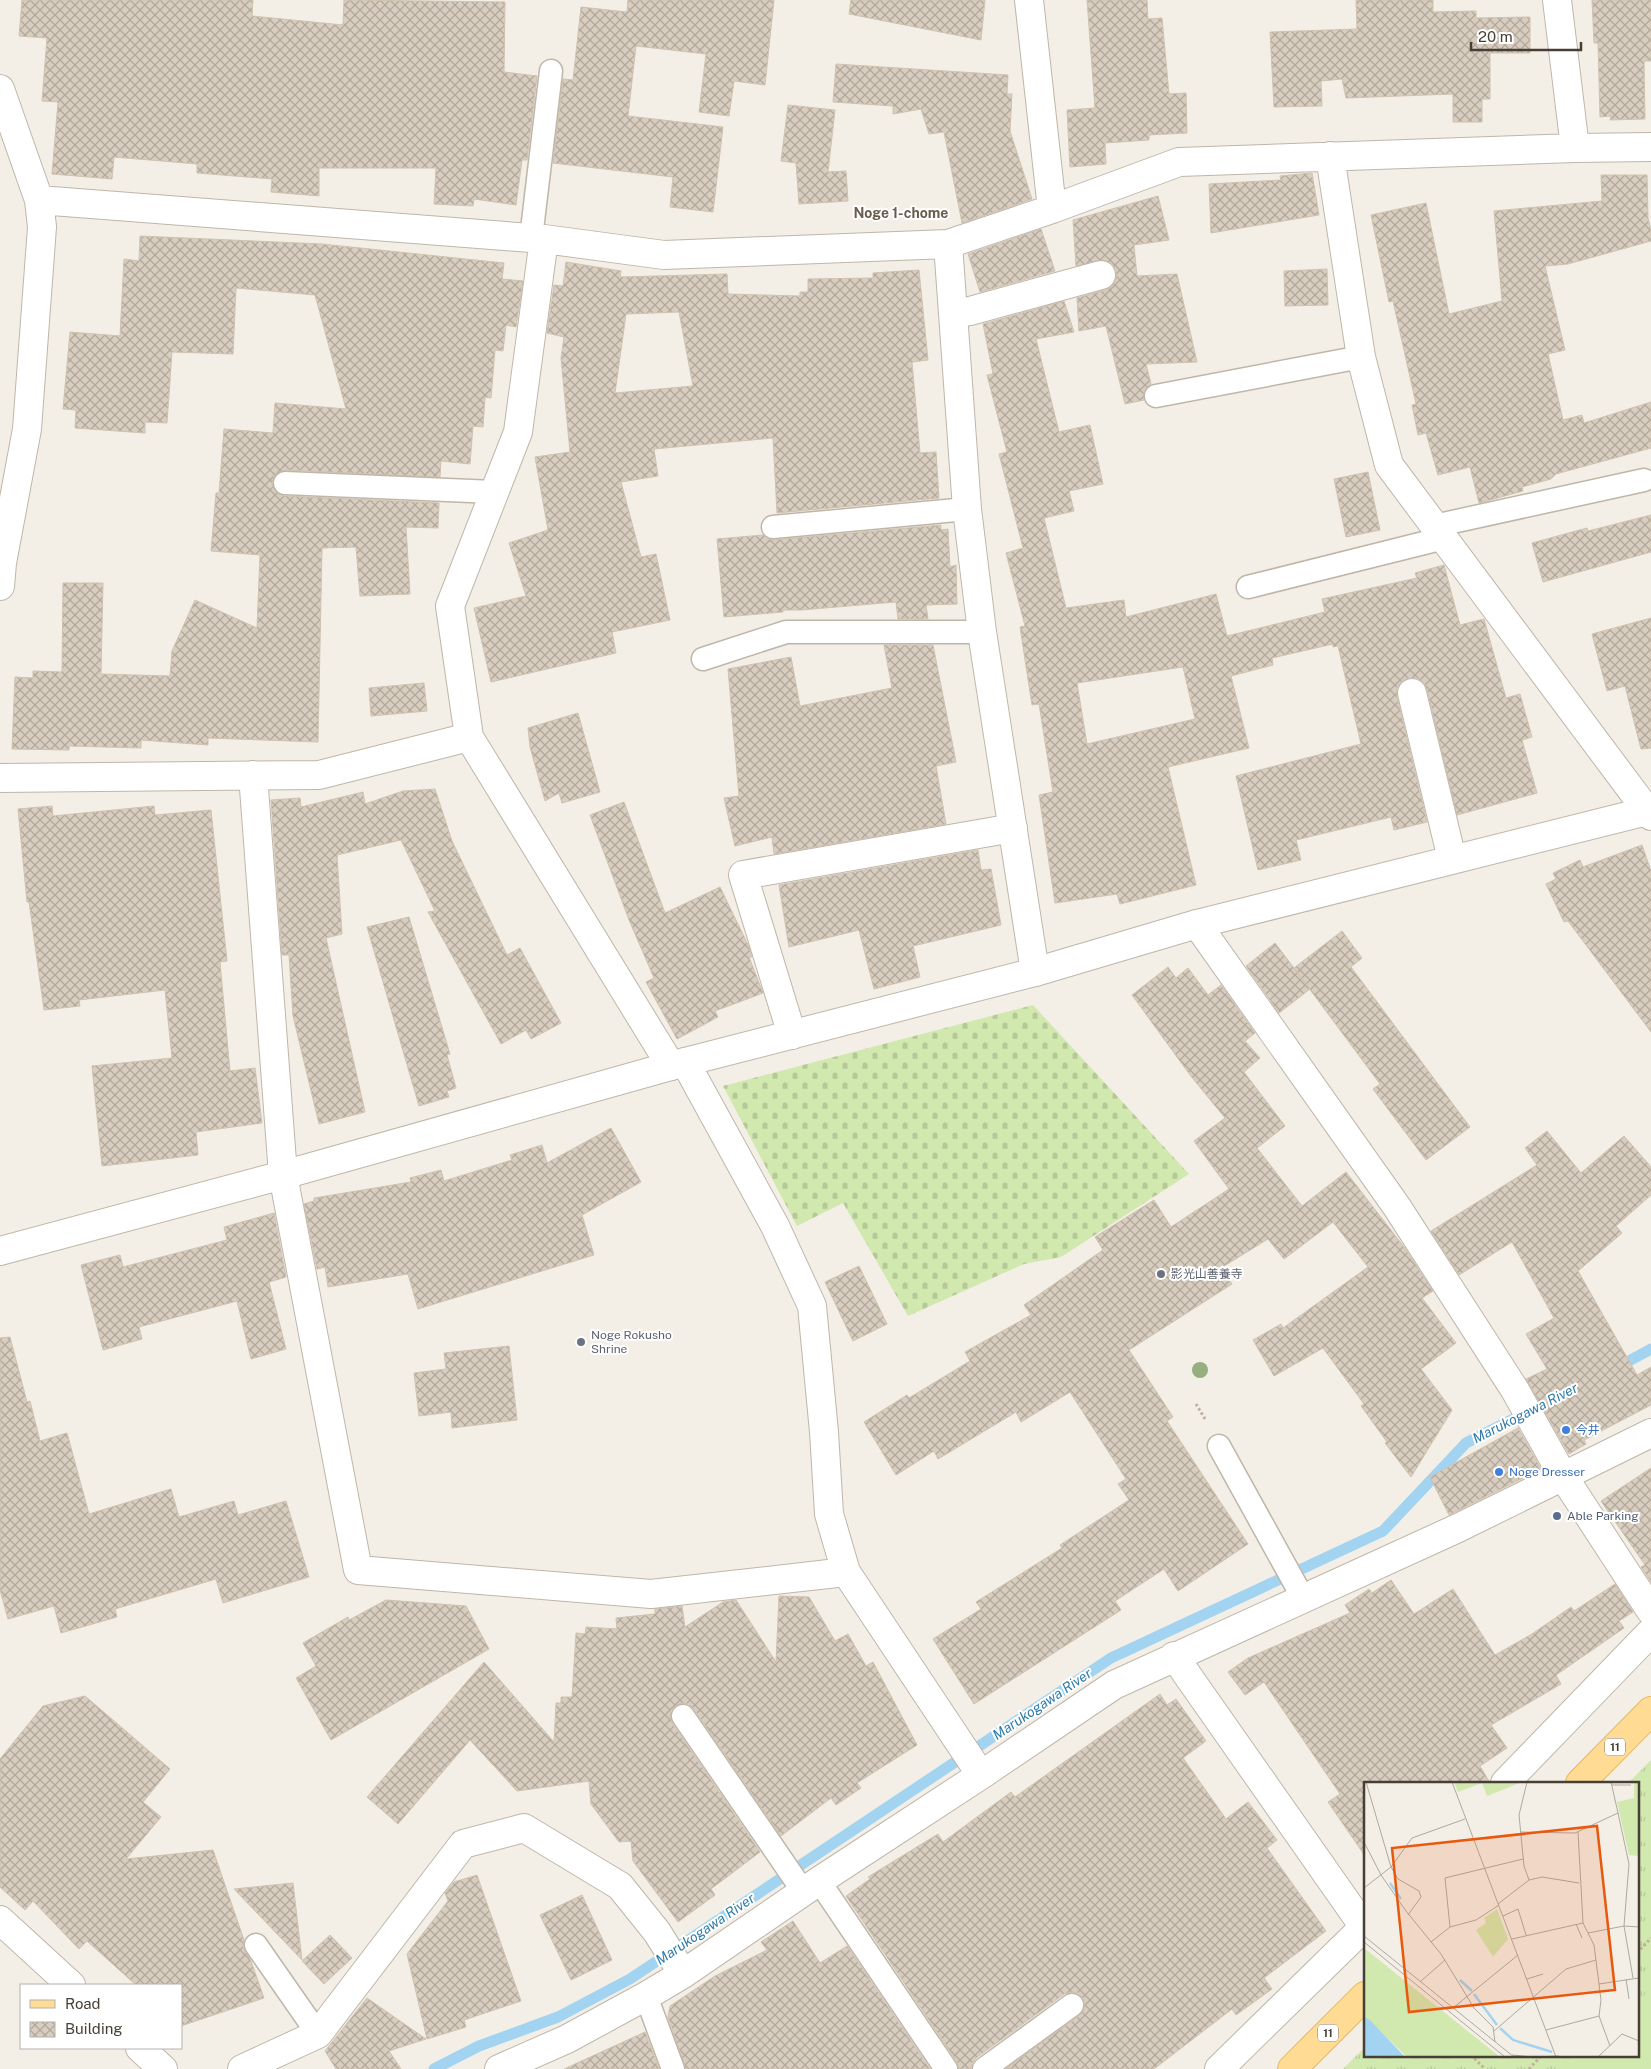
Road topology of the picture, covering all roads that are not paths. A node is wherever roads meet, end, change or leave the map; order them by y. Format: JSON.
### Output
{"nodes":[{"id":1,"x":1030,"y":0,"type":"edge"},
{"id":2,"x":1557,"y":0,"type":"edge"},
{"id":3,"x":551,"y":70,"type":"dead end"},
{"id":4,"x":0,"y":89,"type":"edge"},
{"id":5,"x":1575,"y":148,"type":"junction"},
{"id":6,"x":1651,"y":148,"type":"edge"},
{"id":7,"x":1330,"y":156,"type":"junction"},
{"id":8,"x":39,"y":200,"type":"junction"},
{"id":9,"x":1052,"y":209,"type":"junction"},
{"id":10,"x":537,"y":239,"type":"junction"},
{"id":11,"x":948,"y":244,"type":"junction"},
{"id":12,"x":1101,"y":274,"type":"dead end"},
{"id":13,"x":953,"y":314,"type":"junction"},
{"id":14,"x":1361,"y":357,"type":"junction"},
{"id":15,"x":1156,"y":396,"type":"dead end"},
{"id":16,"x":1644,"y":480,"type":"dead end"},
{"id":17,"x":286,"y":483,"type":"dead end"},
{"id":18,"x":494,"y":492,"type":"junction"},
{"id":19,"x":967,"y":509,"type":"junction"},
{"id":20,"x":773,"y":527,"type":"dead end"},
{"id":21,"x":1439,"y":532,"type":"junction"},
{"id":22,"x":0,"y":586,"type":"edge"},
{"id":23,"x":1248,"y":588,"type":"dead end"},
{"id":24,"x":982,"y":632,"type":"junction"},
{"id":25,"x":703,"y":659,"type":"dead end"},
{"id":26,"x":1412,"y":693,"type":"dead end"},
{"id":27,"x":469,"y":737,"type":"junction"},
{"id":28,"x":254,"y":775,"type":"junction"},
{"id":29,"x":0,"y":778,"type":"edge"},
{"id":30,"x":1650,"y":812,"type":"edge"},
{"id":31,"x":1013,"y":828,"type":"junction"},
{"id":32,"x":1452,"y":859,"type":"junction"},
{"id":33,"x":1197,"y":924,"type":"junction"},
{"id":34,"x":1035,"y":972,"type":"junction"},
{"id":35,"x":792,"y":1035,"type":"junction"},
{"id":36,"x":678,"y":1064,"type":"junction"},
{"id":37,"x":283,"y":1175,"type":"junction"},
{"id":38,"x":0,"y":1250,"type":"edge"},
{"id":39,"x":1651,"y":1432,"type":"edge"},
{"id":40,"x":1219,"y":1446,"type":"dead end"},
{"id":41,"x":1563,"y":1476,"type":"junction"},
{"id":42,"x":846,"y":1572,"type":"junction"},
{"id":43,"x":1300,"y":1594,"type":"junction"},
{"id":44,"x":1651,"y":1611,"type":"edge"},
{"id":45,"x":1651,"y":1632,"type":"edge"},
{"id":46,"x":1174,"y":1656,"type":"junction"},
{"id":47,"x":1651,"y":1711,"type":"edge"},
{"id":48,"x":683,"y":1716,"type":"dead end"},
{"id":49,"x":978,"y":1771,"type":"junction"},
{"id":50,"x":1506,"y":1782,"type":"edge"},
{"id":51,"x":1581,"y":1782,"type":"edge"},
{"id":52,"x":811,"y":1886,"type":"junction"},
{"id":53,"x":0,"y":1920,"type":"edge"},
{"id":54,"x":1364,"y":1927,"type":"edge"},
{"id":55,"x":256,"y":1945,"type":"dead end"},
{"id":56,"x":683,"y":1974,"type":"junction"},
{"id":57,"x":70,"y":1984,"type":"edge"},
{"id":58,"x":646,"y":1996,"type":"junction"},
{"id":59,"x":1364,"y":1997,"type":"edge"},
{"id":60,"x":1072,"y":2005,"type":"dead end"},
{"id":61,"x":318,"y":2034,"type":"junction"},
{"id":62,"x":141,"y":2049,"type":"edge"},
{"id":63,"x":163,"y":2069,"type":"edge"},
{"id":64,"x":242,"y":2069,"type":"edge"},
{"id":65,"x":499,"y":2069,"type":"edge"},
{"id":66,"x":673,"y":2069,"type":"edge"},
{"id":67,"x":946,"y":2069,"type":"edge"},
{"id":68,"x":984,"y":2069,"type":"edge"},
{"id":69,"x":1219,"y":2069,"type":"edge"},
{"id":70,"x":1292,"y":2069,"type":"edge"}],
"edges":[{"from":1,"to":9,"type":"street"},
{"from":2,"to":5,"type":"street"},
{"from":3,"to":10,"type":"lane"},
{"from":4,"to":8,"type":"street"},
{"from":5,"to":6,"type":"street"},
{"from":5,"to":7,"type":"street"},
{"from":7,"to":9,"type":"street"},
{"from":7,"to":14,"type":"street"},
{"from":8,"to":10,"type":"street"},
{"from":8,"to":22,"type":"street"},
{"from":9,"to":11,"type":"street"},
{"from":10,"to":11,"type":"street"},
{"from":10,"to":18,"type":"street"},
{"from":11,"to":13,"type":"street"},
{"from":12,"to":13,"type":"street"},
{"from":13,"to":19,"type":"street"},
{"from":14,"to":15,"type":"lane"},
{"from":14,"to":21,"type":"street"},
{"from":16,"to":21,"type":"lane"},
{"from":17,"to":18,"type":"lane"},
{"from":18,"to":27,"type":"street"},
{"from":19,"to":20,"type":"lane"},
{"from":19,"to":24,"type":"street"},
{"from":21,"to":23,"type":"lane"},
{"from":21,"to":30,"type":"street"},
{"from":24,"to":25,"type":"lane"},
{"from":24,"to":31,"type":"street"},
{"from":26,"to":32,"type":"street"},
{"from":27,"to":28,"type":"street"},
{"from":27,"to":36,"type":"street"},
{"from":28,"to":29,"type":"street"},
{"from":28,"to":37,"type":"street"},
{"from":30,"to":32,"type":"street"},
{"from":31,"to":34,"type":"street"},
{"from":31,"to":35,"type":"street"},
{"from":32,"to":33,"type":"street"},
{"from":33,"to":34,"type":"street"},
{"from":33,"to":41,"type":"street"},
{"from":34,"to":35,"type":"street"},
{"from":35,"to":36,"type":"street"},
{"from":36,"to":37,"type":"street"},
{"from":36,"to":42,"type":"street"},
{"from":37,"to":38,"type":"street"},
{"from":37,"to":42,"type":"street"},
{"from":39,"to":41,"type":"street"},
{"from":40,"to":43,"type":"lane"},
{"from":41,"to":43,"type":"street"},
{"from":41,"to":44,"type":"street"},
{"from":42,"to":49,"type":"street"},
{"from":43,"to":46,"type":"street"},
{"from":45,"to":50,"type":"street"},
{"from":46,"to":49,"type":"street"},
{"from":46,"to":54,"type":"street"},
{"from":47,"to":51,"type":"main road","number":"11"},
{"from":48,"to":52,"type":"lane"},
{"from":49,"to":52,"type":"street"},
{"from":52,"to":56,"type":"street"},
{"from":52,"to":67,"type":"lane"},
{"from":53,"to":57,"type":"street"},
{"from":54,"to":69,"type":"street"},
{"from":55,"to":61,"type":"lane"},
{"from":56,"to":58,"type":"street"},
{"from":56,"to":61,"type":"street"},
{"from":58,"to":65,"type":"street"},
{"from":58,"to":66,"type":"lane"},
{"from":59,"to":70,"type":"main road","number":"11"},
{"from":60,"to":68,"type":"lane"},
{"from":61,"to":64,"type":"street"},
{"from":62,"to":63,"type":"street"}]}
